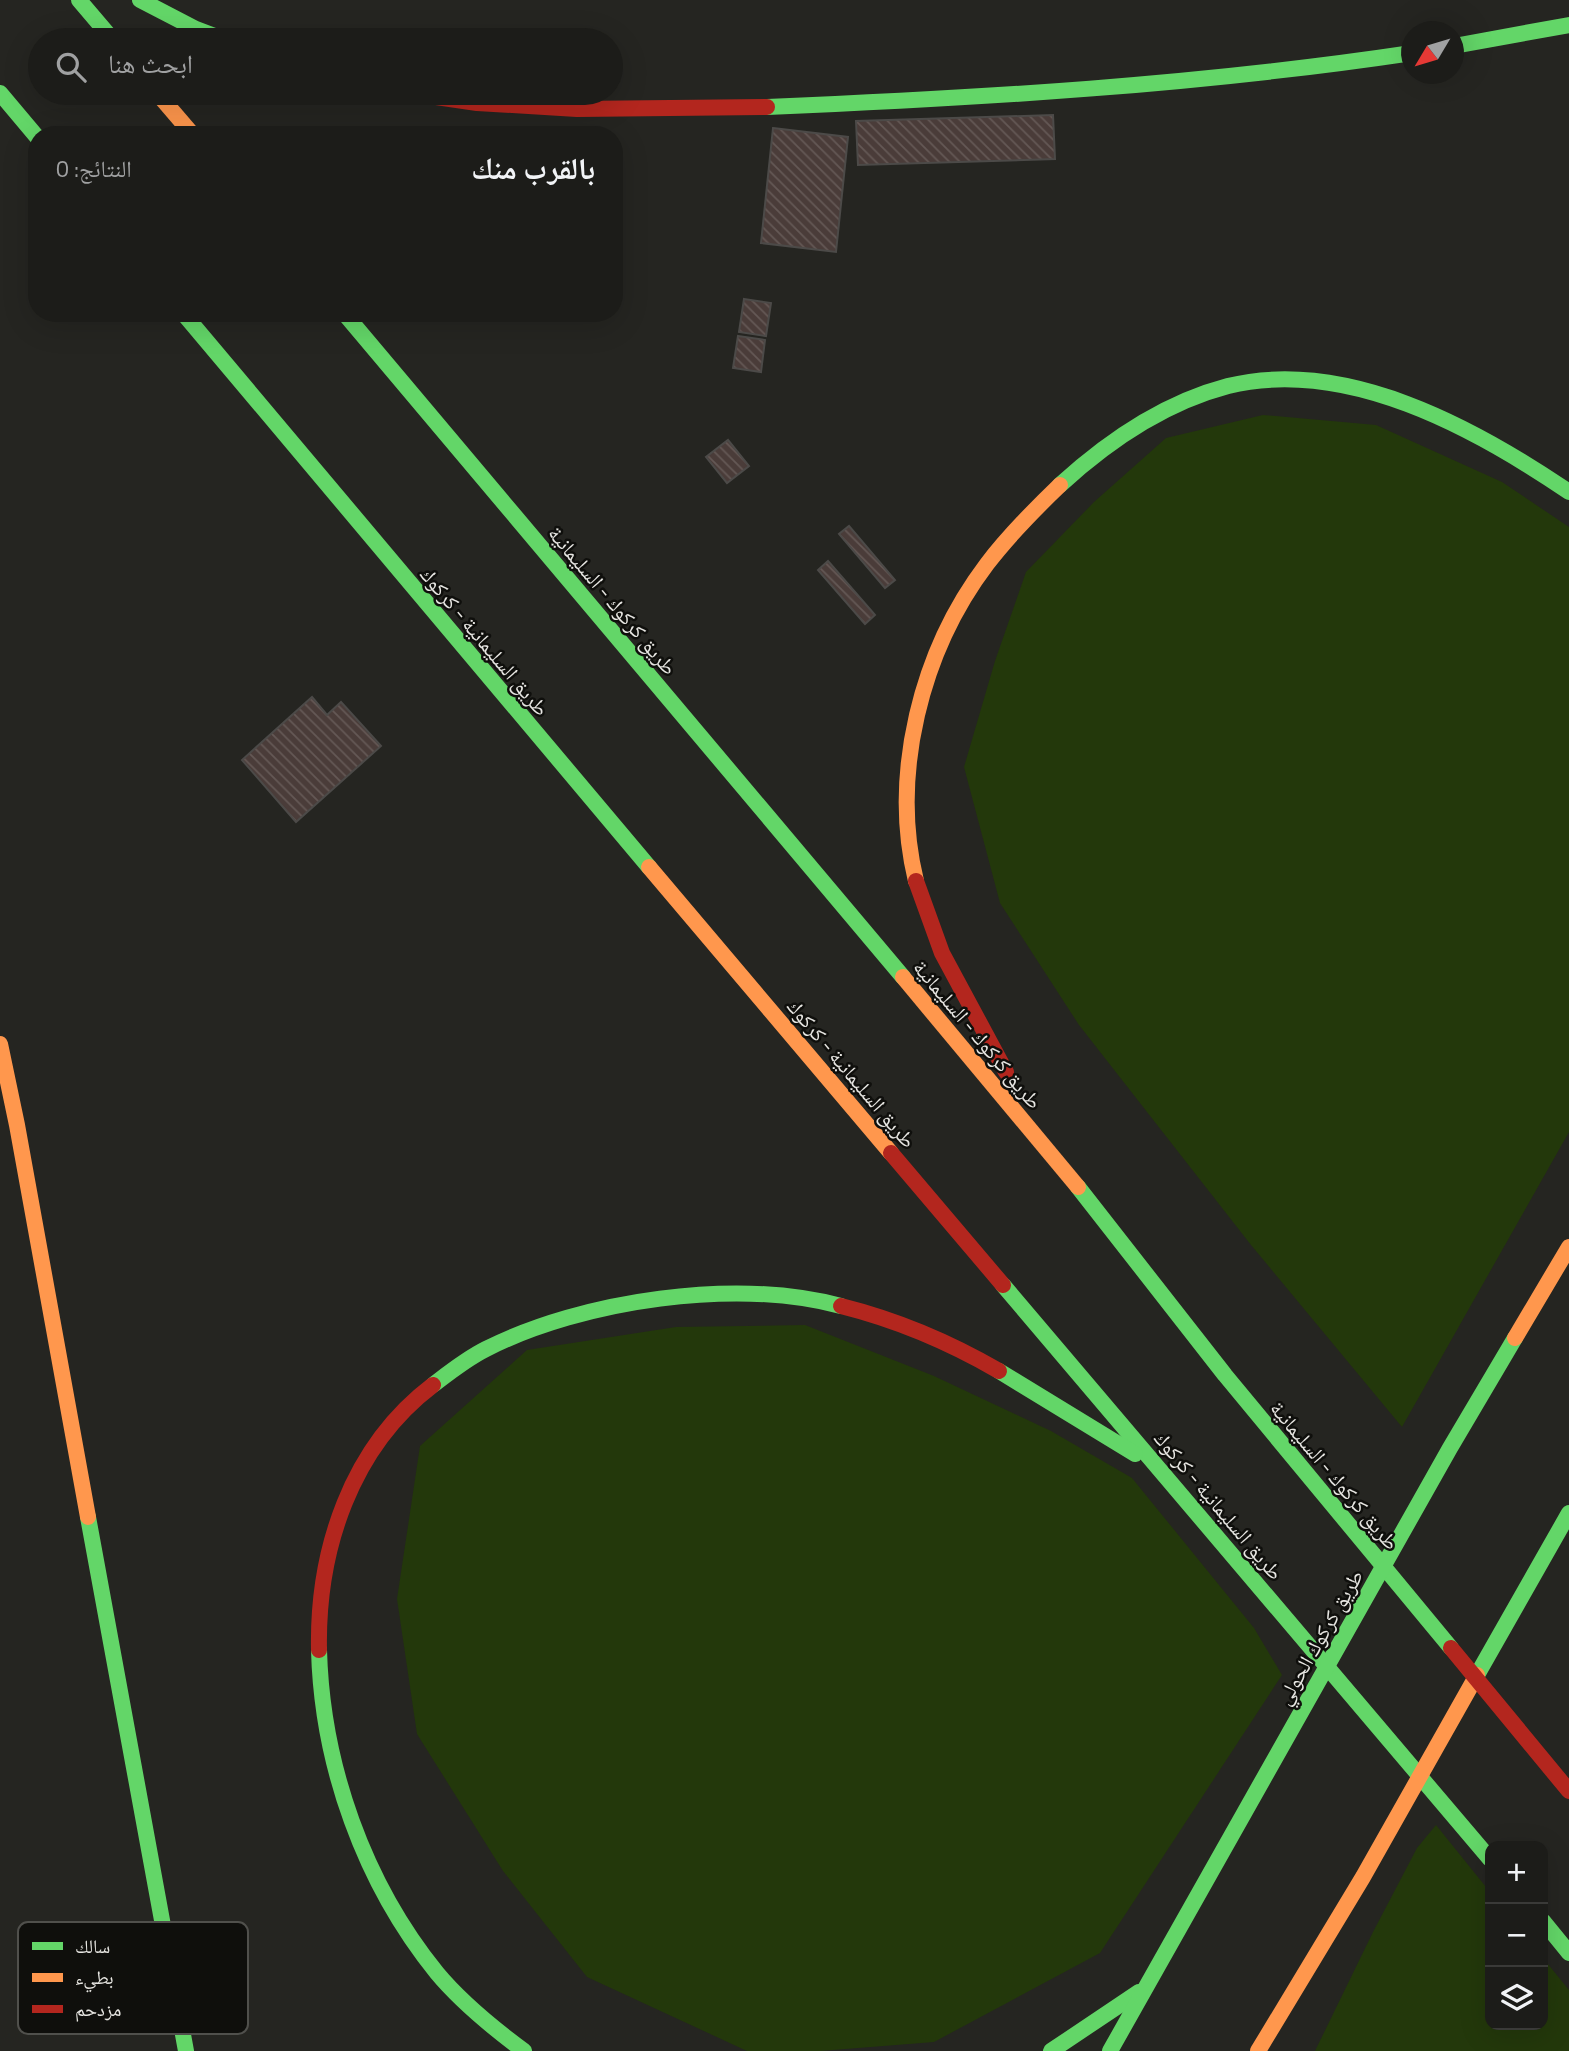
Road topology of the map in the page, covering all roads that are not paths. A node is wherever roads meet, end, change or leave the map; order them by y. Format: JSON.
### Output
{"nodes":[{"id":1,"x":79,"y":0,"type":"edge"},
{"id":2,"x":140,"y":0,"type":"edge"},
{"id":3,"x":1569,"y":25,"type":"edge"},
{"id":4,"x":103,"y":28,"type":"edge"},
{"id":5,"x":194,"y":28,"type":"edge"},
{"id":6,"x":1464,"y":44,"type":"edge"},
{"id":7,"x":1401,"y":55,"type":"edge"},
{"id":8,"x":0,"y":93,"type":"edge"},
{"id":9,"x":167,"y":105,"type":"edge"},
{"id":10,"x":513,"y":105,"type":"edge"},
{"id":11,"x":28,"y":126,"type":"edge"},
{"id":12,"x":185,"y":126,"type":"edge"},
{"id":13,"x":191,"y":322,"type":"edge"},
{"id":14,"x":352,"y":322,"type":"edge"},
{"id":15,"x":1569,"y":492,"type":"edge"},
{"id":16,"x":0,"y":1044,"type":"edge"},
{"id":17,"x":1058,"y":1162,"type":"junction"},
{"id":18,"x":1569,"y":1247,"type":"edge"},
{"id":19,"x":1162,"y":1470,"type":"junction"},
{"id":20,"x":1569,"y":1513,"type":"edge"},
{"id":21,"x":1569,"y":1791,"type":"edge"},
{"id":22,"x":1485,"y":1853,"type":"edge"},
{"id":23,"x":162,"y":1922,"type":"edge"},
{"id":24,"x":1548,"y":1928,"type":"edge"},
{"id":25,"x":1569,"y":1953,"type":"edge"},
{"id":26,"x":1147,"y":1987,"type":"junction"},
{"id":27,"x":524,"y":2051,"type":"edge"},
{"id":28,"x":1051,"y":2051,"type":"edge"},
{"id":29,"x":1110,"y":2051,"type":"edge"},
{"id":30,"x":1258,"y":2051,"type":"edge"}],
"edges":[{"from":1,"to":4,"type":"highway"},
{"from":2,"to":5,"type":"highway"},
{"from":3,"to":6,"type":"highway"},
{"from":7,"to":10,"type":"highway"},
{"from":8,"to":11,"type":"highway"},
{"from":9,"to":12,"type":"highway"},
{"from":13,"to":19,"type":"highway","name":"طريق السليمانية - كركوك"},
{"from":14,"to":17,"type":"highway","name":"طريق كركوك - السليمانية"},
{"from":15,"to":17,"type":"highway"},
{"from":16,"to":23,"type":"highway"},
{"from":17,"to":21,"type":"highway","name":"طريق كركوك - السليمانية"},
{"from":18,"to":26,"type":"highway","name":"طريق كركوك الحولي"},
{"from":19,"to":22,"type":"highway","name":"طريق السليمانية - كركوك"},
{"from":19,"to":27,"type":"highway"},
{"from":20,"to":30,"type":"highway"},
{"from":24,"to":25,"type":"highway"},
{"from":26,"to":28,"type":"highway"},
{"from":26,"to":29,"type":"highway","name":"طريق كركوك الحولي"}]}
